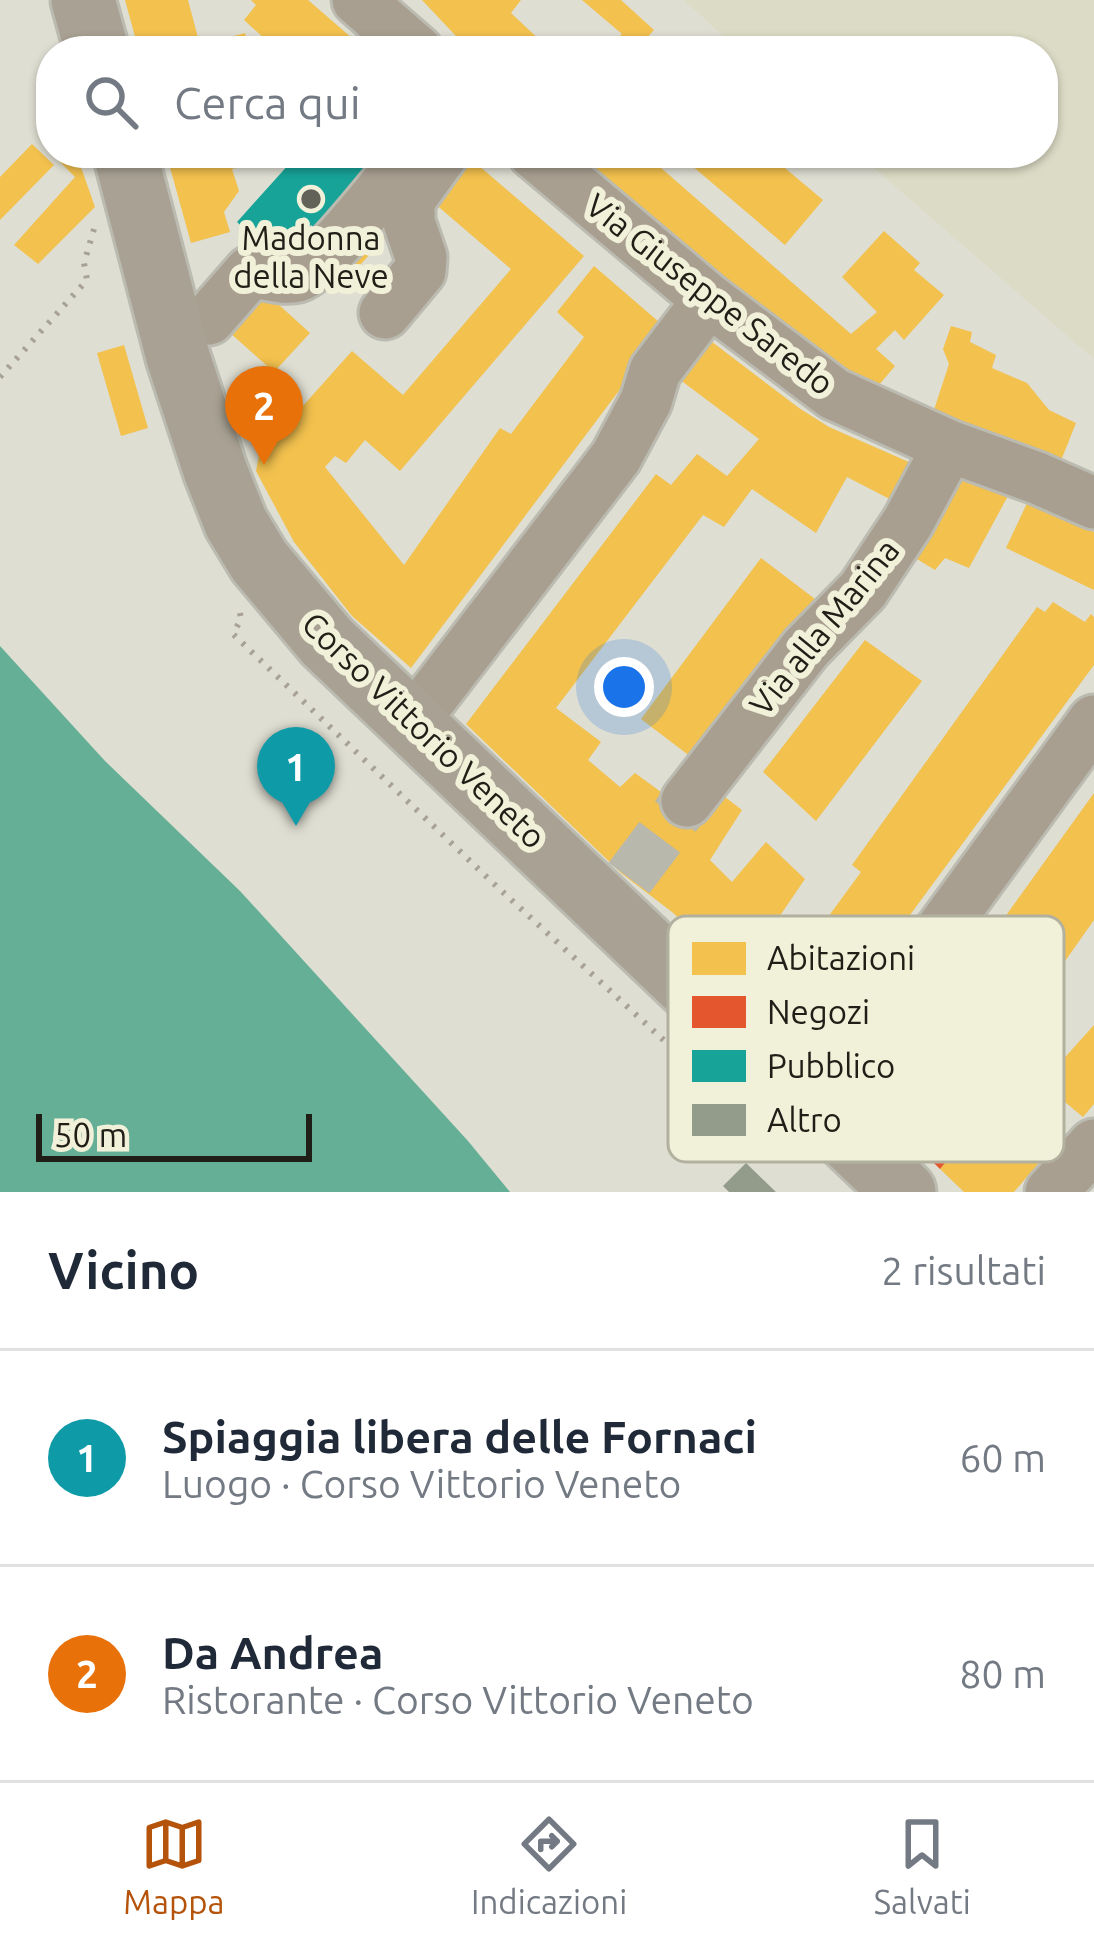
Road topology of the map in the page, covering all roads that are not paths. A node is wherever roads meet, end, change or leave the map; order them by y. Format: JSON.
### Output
{"nodes":[{"id":1,"x":83,"y":0,"type":"edge"},
{"id":2,"x":358,"y":0,"type":"edge"},
{"id":3,"x":94,"y":36,"type":"edge"},
{"id":4,"x":400,"y":36,"type":"edge"},
{"id":5,"x":129,"y":168,"type":"edge"},
{"id":6,"x":431,"y":168,"type":"edge"},
{"id":7,"x":552,"y":168,"type":"edge"},
{"id":8,"x":390,"y":180,"type":"dead end"},
{"id":9,"x":709,"y":300,"type":"junction"},
{"id":10,"x":385,"y":313,"type":"dead end"},
{"id":11,"x":209,"y":319,"type":"dead end"},
{"id":12,"x":950,"y":446,"type":"junction"},
{"id":13,"x":1094,"y":502,"type":"edge"},
{"id":14,"x":1094,"y":721,"type":"edge"},
{"id":15,"x":411,"y":724,"type":"junction"},
{"id":16,"x":687,"y":801,"type":"tunnel mouth"},
{"id":17,"x":942,"y":916,"type":"edge"},
{"id":18,"x":668,"y":961,"type":"edge"},
{"id":19,"x":1094,"y":1145,"type":"edge"},
{"id":20,"x":857,"y":1162,"type":"edge"},
{"id":21,"x":904,"y":1192,"type":"edge"},
{"id":22,"x":1051,"y":1192,"type":"edge"}],
"edges":[{"from":1,"to":3,"type":"main road"},
{"from":2,"to":4,"type":"street"},
{"from":5,"to":15,"type":"main road","name":"Corso Vittorio Veneto"},
{"from":6,"to":10,"type":"street"},
{"from":7,"to":9,"type":"street","name":"Via Giuseppe Saredo"},
{"from":8,"to":11,"type":"street"},
{"from":9,"to":12,"type":"street","name":"Via Giuseppe Saredo"},
{"from":9,"to":15,"type":"street"},
{"from":12,"to":13,"type":"street","name":"Via Giuseppe Saredo"},
{"from":12,"to":16,"type":"street","name":"Via alla Marina"},
{"from":14,"to":17,"type":"street"},
{"from":15,"to":18,"type":"main road","name":"Corso Vittorio Veneto"},
{"from":19,"to":22,"type":"street"},
{"from":20,"to":21,"type":"main road","name":"Corso Vittorio Veneto"}]}
